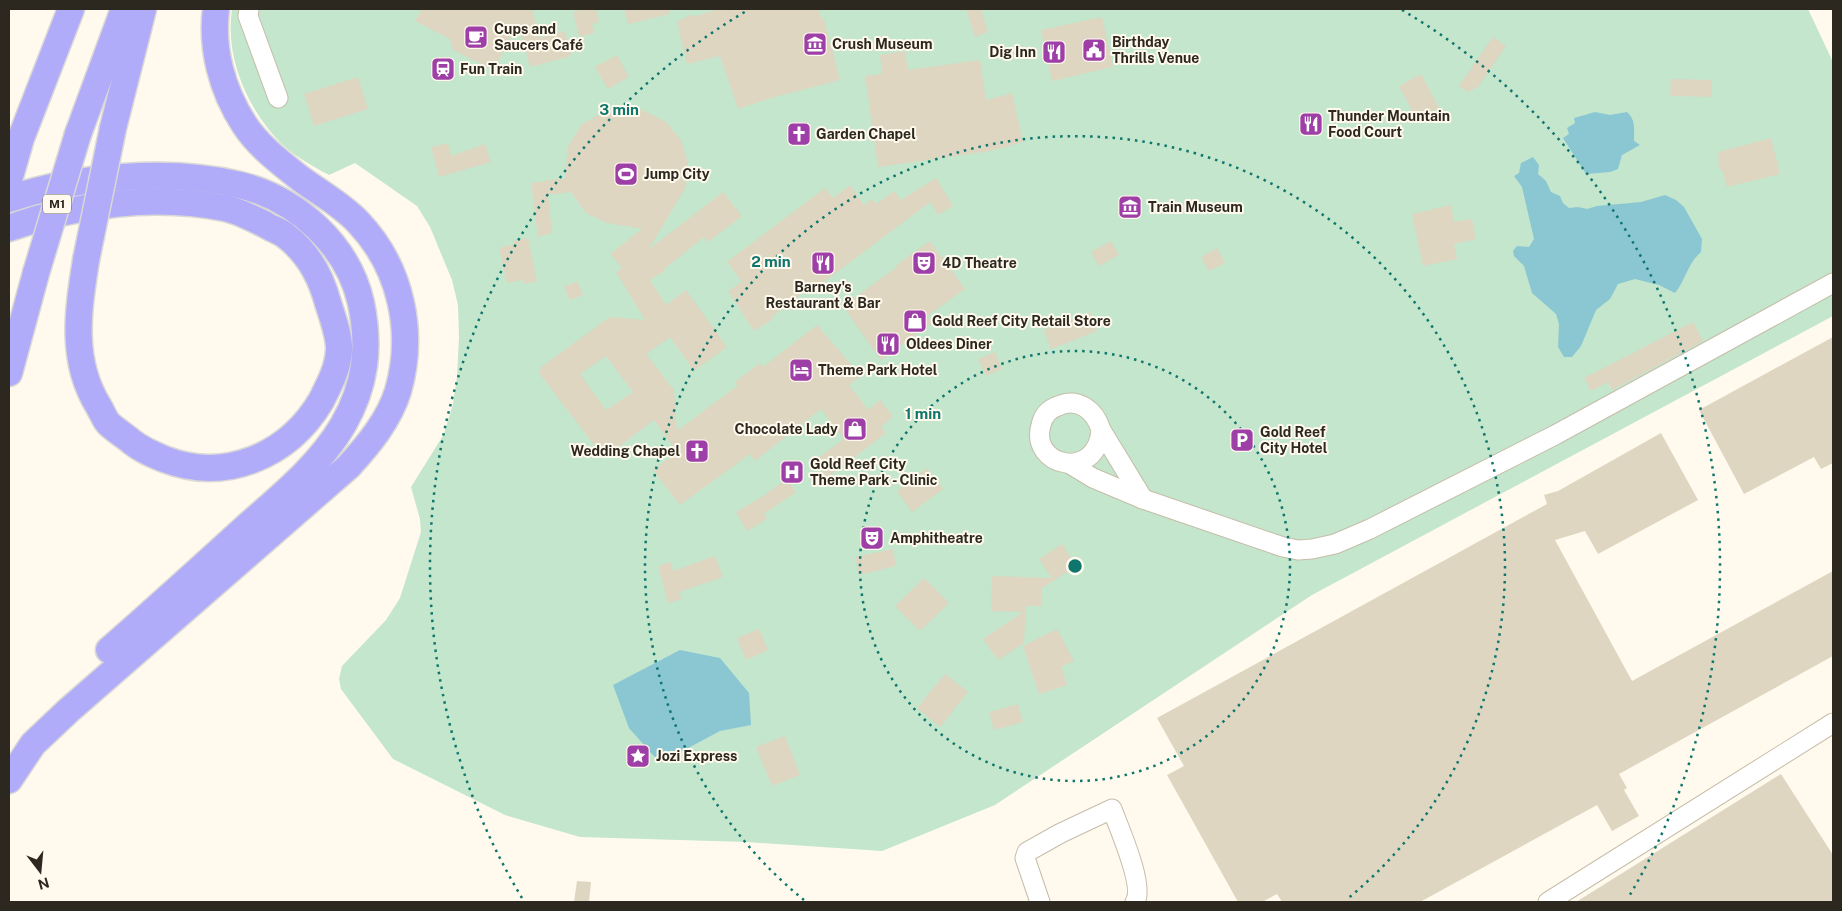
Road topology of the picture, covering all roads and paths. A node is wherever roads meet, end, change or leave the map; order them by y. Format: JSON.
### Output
{"nodes":[{"id":1,"x":71,"y":9,"type":"edge"},
{"id":2,"x":124,"y":9,"type":"edge"},
{"id":3,"x":143,"y":9,"type":"edge"},
{"id":4,"x":216,"y":9,"type":"edge"},
{"id":5,"x":249,"y":9,"type":"edge"},
{"id":6,"x":278,"y":98,"type":"dead end"},
{"id":7,"x":9,"y":180,"type":"edge"},
{"id":8,"x":9,"y":199,"type":"edge"},
{"id":9,"x":9,"y":228,"type":"edge"},
{"id":10,"x":1833,"y":283,"type":"edge"},
{"id":11,"x":9,"y":373,"type":"edge"},
{"id":12,"x":1100,"y":430,"type":"junction"},
{"id":13,"x":1070,"y":464,"type":"junction"},
{"id":14,"x":1143,"y":499,"type":"junction"},
{"id":15,"x":1833,"y":723,"type":"edge"},
{"id":16,"x":32,"y":744,"type":"junction"},
{"id":17,"x":9,"y":780,"type":"edge"},
{"id":18,"x":1040,"y":902,"type":"edge"},
{"id":19,"x":1135,"y":902,"type":"edge"},
{"id":20,"x":1548,"y":902,"type":"edge"}],
"edges":[{"from":1,"to":7,"type":"highway"},
{"from":2,"to":11,"type":"highway","number":"M1","bridge":true},
{"from":3,"to":9,"type":"highway","bridge":true},
{"from":4,"to":16,"type":"highway"},
{"from":5,"to":6,"type":"lane"},
{"from":8,"to":16,"type":"highway"},
{"from":10,"to":14,"type":"lane"},
{"from":12,"to":13,"type":"lane"},
{"from":12,"to":13,"type":"lane"},
{"from":12,"to":14,"type":"lane"},
{"from":13,"to":14,"type":"lane"},
{"from":15,"to":20,"type":"lane"},
{"from":16,"to":17,"type":"highway"},
{"from":18,"to":19,"type":"lane"}]}
